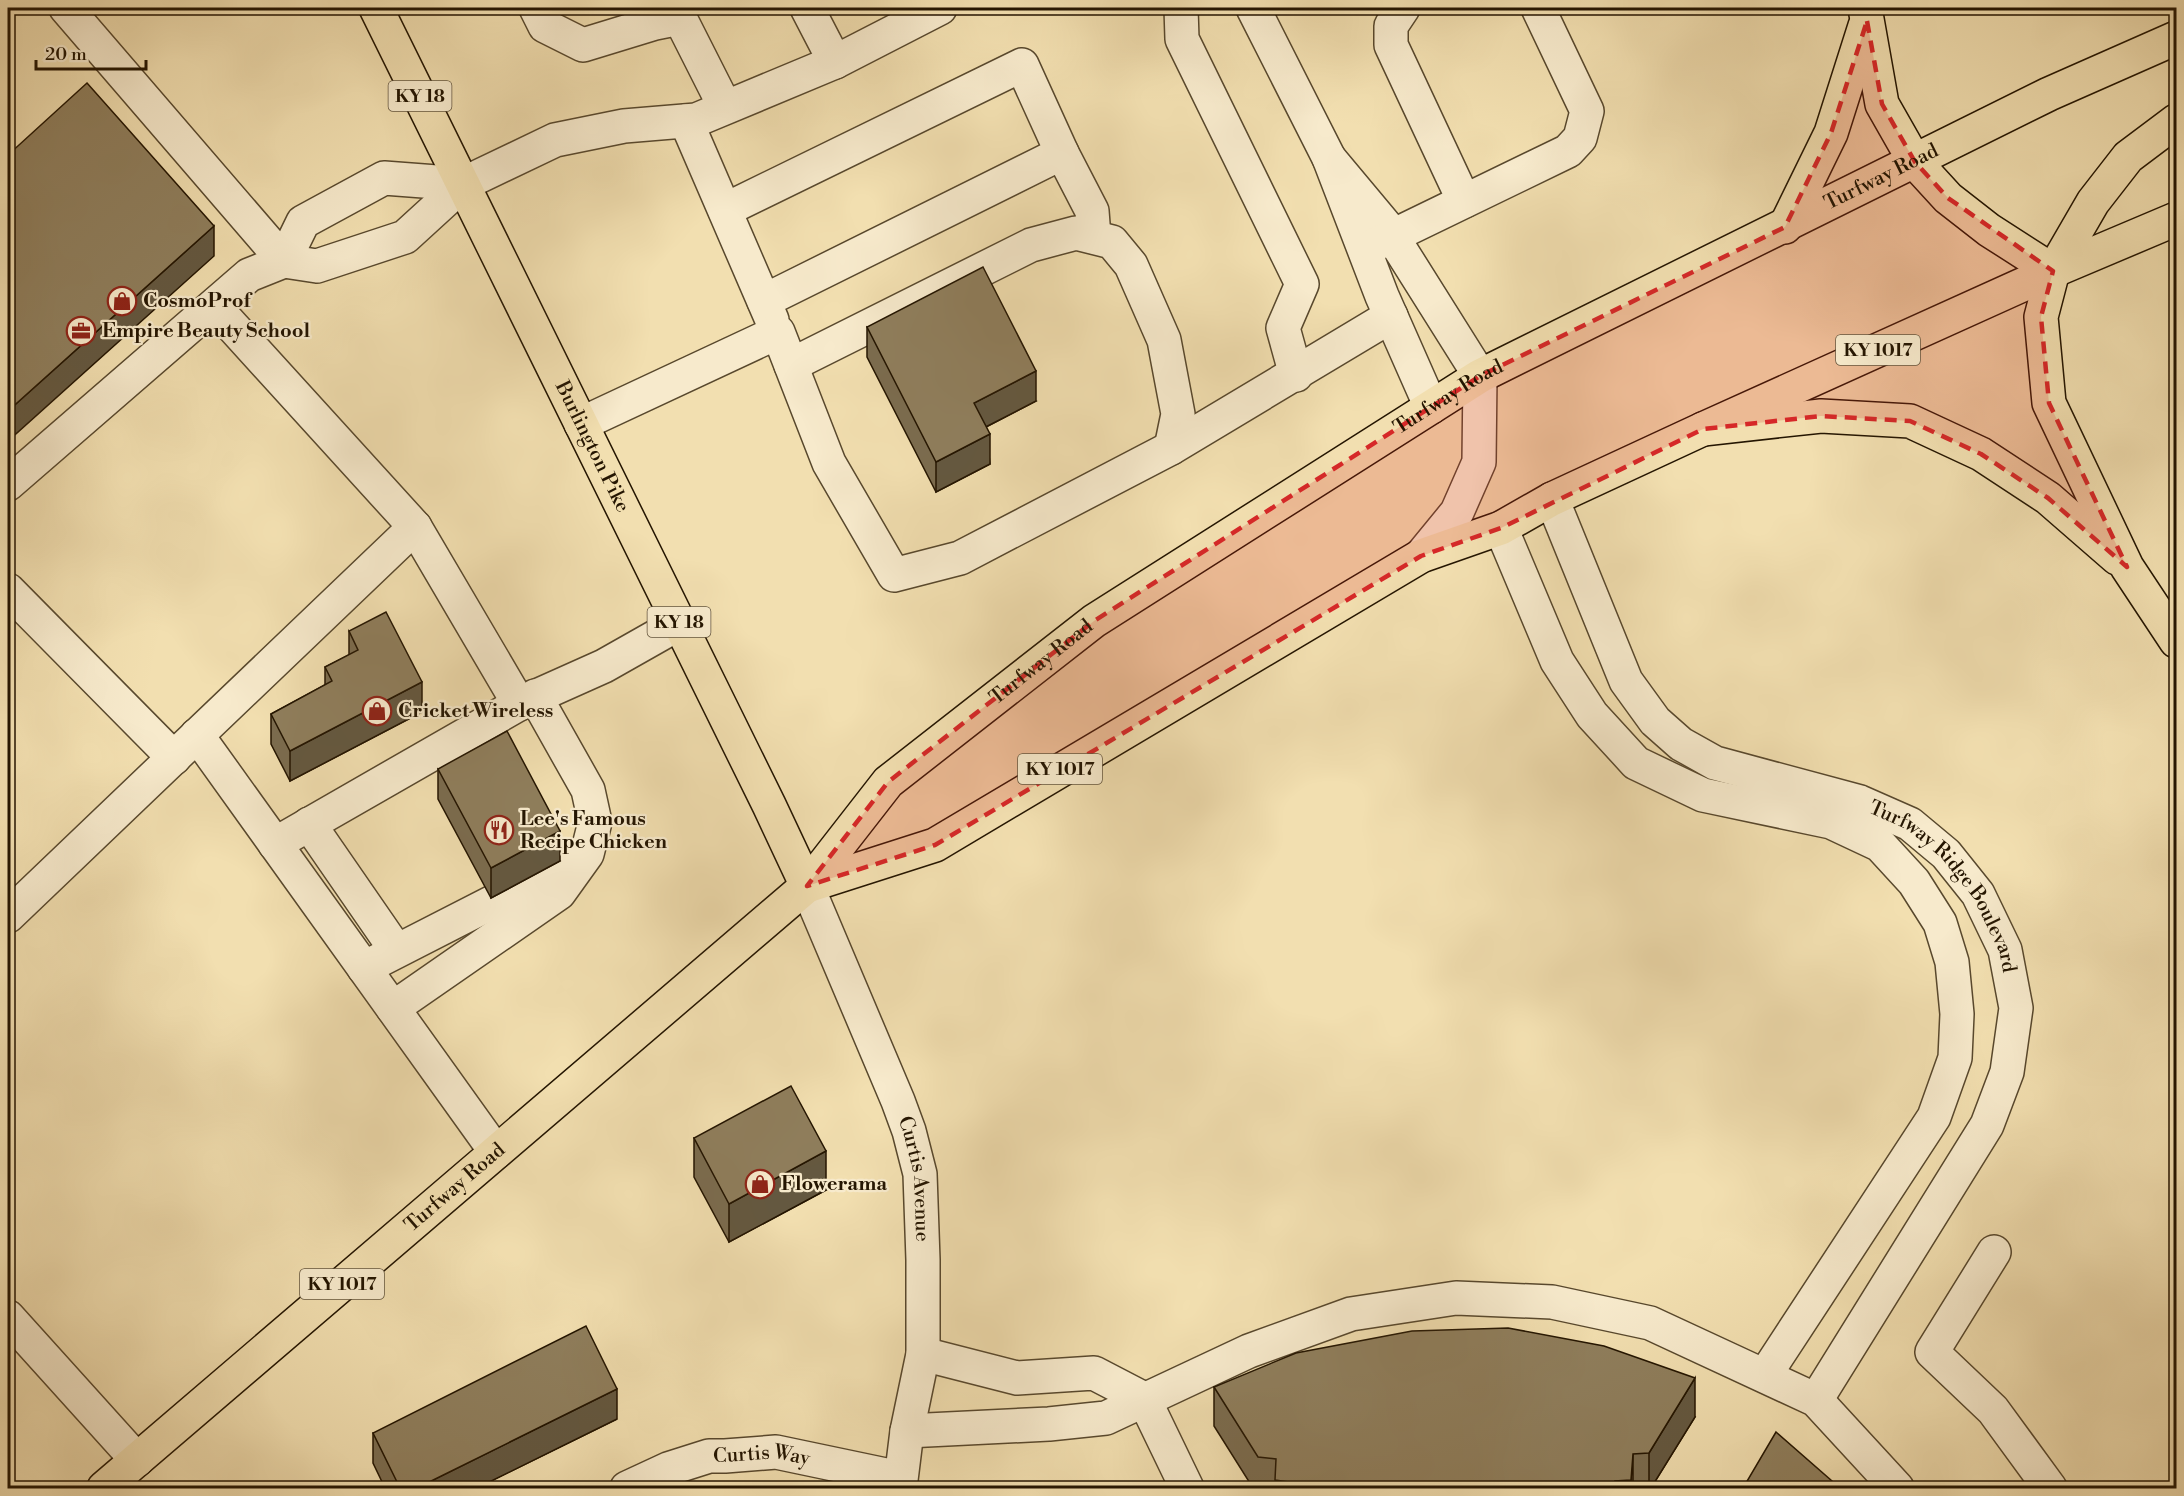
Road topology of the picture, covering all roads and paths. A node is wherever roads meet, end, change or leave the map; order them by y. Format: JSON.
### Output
{"nodes":[{"id":1,"x":66,"y":8,"type":"edge"},
{"id":2,"x":376,"y":8,"type":"edge"},
{"id":3,"x":536,"y":8,"type":"edge"},
{"id":4,"x":807,"y":8,"type":"edge"},
{"id":5,"x":1181,"y":8,"type":"edge"},
{"id":6,"x":1253,"y":8,"type":"edge"},
{"id":7,"x":1404,"y":8,"type":"edge"},
{"id":8,"x":1538,"y":8,"type":"edge"},
{"id":9,"x":935,"y":9,"type":"edge"},
{"id":10,"x":678,"y":14,"type":"edge"},
{"id":11,"x":1866,"y":14,"type":"edge"},
{"id":12,"x":2176,"y":38,"type":"edge"},
{"id":13,"x":835,"y":62,"type":"junction"},
{"id":14,"x":726,"y":107,"type":"junction"},
{"id":15,"x":686,"y":120,"type":"junction"},
{"id":16,"x":2176,"y":122,"type":"edge"},
{"id":17,"x":1062,"y":153,"type":"junction"},
{"id":18,"x":1915,"y":162,"type":"junction"},
{"id":19,"x":463,"y":184,"type":"junction"},
{"id":20,"x":1464,"y":201,"type":"junction"},
{"id":21,"x":725,"y":210,"type":"junction"},
{"id":22,"x":2176,"y":219,"type":"edge"},
{"id":23,"x":1785,"y":227,"type":"junction"},
{"id":24,"x":1094,"y":237,"type":"junction"},
{"id":25,"x":1378,"y":243,"type":"junction"},
{"id":26,"x":284,"y":261,"type":"junction"},
{"id":27,"x":2054,"y":271,"type":"junction"},
{"id":28,"x":764,"y":301,"type":"junction"},
{"id":29,"x":214,"y":306,"type":"junction"},
{"id":30,"x":1391,"y":316,"type":"junction"},
{"id":31,"x":778,"y":332,"type":"junction"},
{"id":32,"x":791,"y":365,"type":"junction"},
{"id":33,"x":1296,"y":375,"type":"junction"},
{"id":34,"x":1480,"y":376,"type":"junction"},
{"id":35,"x":1431,"y":407,"type":"junction"},
{"id":36,"x":581,"y":424,"type":"junction"},
{"id":37,"x":1703,"y":429,"type":"junction"},
{"id":38,"x":1171,"y":448,"type":"junction"},
{"id":39,"x":8,"y":484,"type":"edge"},
{"id":40,"x":1552,"y":499,"type":"junction"},
{"id":41,"x":415,"y":527,"type":"junction"},
{"id":42,"x":1501,"y":528,"type":"junction"},
{"id":43,"x":1421,"y":556,"type":"junction"},
{"id":44,"x":2127,"y":567,"type":"junction"},
{"id":45,"x":8,"y":590,"type":"edge"},
{"id":46,"x":680,"y":623,"type":"junction"},
{"id":47,"x":2176,"y":641,"type":"edge"},
{"id":48,"x":527,"y":700,"type":"junction"},
{"id":49,"x":186,"y":746,"type":"junction"},
{"id":50,"x":309,"y":825,"type":"junction"},
{"id":51,"x":275,"y":844,"type":"junction"},
{"id":52,"x":587,"y":854,"type":"junction"},
{"id":53,"x":807,"y":886,"type":"junction"},
{"id":54,"x":8,"y":916,"type":"edge"},
{"id":55,"x":396,"y":950,"type":"junction"},
{"id":56,"x":364,"y":968,"type":"junction"},
{"id":57,"x":393,"y":1008,"type":"junction"},
{"id":58,"x":496,"y":1152,"type":"junction"},
{"id":59,"x":1994,"y":1252,"type":"dead end"},
{"id":60,"x":14,"y":1338,"type":"edge"},
{"id":61,"x":923,"y":1354,"type":"junction"},
{"id":62,"x":1765,"y":1375,"type":"junction"},
{"id":63,"x":1144,"y":1400,"type":"junction"},
{"id":64,"x":1816,"y":1400,"type":"junction"},
{"id":65,"x":907,"y":1431,"type":"junction"},
{"id":66,"x":137,"y":1460,"type":"junction"},
{"id":67,"x":900,"y":1483,"type":"edge"},
{"id":68,"x":104,"y":1488,"type":"edge"},
{"id":69,"x":627,"y":1488,"type":"edge"},
{"id":70,"x":1187,"y":1488,"type":"edge"},
{"id":71,"x":1897,"y":1488,"type":"edge"},
{"id":72,"x":2050,"y":1488,"type":"edge"}],
"edges":[{"from":1,"to":26,"type":"street"},
{"from":2,"to":19,"type":"main road","name":"Burlington Pike","number":"KY 18"},
{"from":3,"to":10,"type":"street"},
{"from":4,"to":13,"type":"street"},
{"from":5,"to":33,"type":"street"},
{"from":6,"to":25,"type":"street"},
{"from":7,"to":20,"type":"street"},
{"from":8,"to":20,"type":"street"},
{"from":9,"to":13,"type":"street"},
{"from":10,"to":14,"type":"street"},
{"from":11,"to":18,"type":"main road"},
{"from":11,"to":23,"type":"main road"},
{"from":12,"to":18,"type":"main road","name":"Turfway Road","number":"KY 1017"},
{"from":13,"to":14,"type":"street"},
{"from":14,"to":15,"type":"street"},
{"from":15,"to":19,"type":"street"},
{"from":15,"to":21,"type":"street"},
{"from":16,"to":27,"type":"main road"},
{"from":17,"to":21,"type":"street"},
{"from":17,"to":24,"type":"street"},
{"from":17,"to":28,"type":"street"},
{"from":18,"to":23,"type":"main road","name":"Turfway Road","number":"KY 1017"},
{"from":18,"to":27,"type":"main road"},
{"from":19,"to":26,"type":"street"},
{"from":19,"to":26,"type":"street"},
{"from":19,"to":36,"type":"main road","name":"Burlington Pike","number":"KY 18"},
{"from":20,"to":25,"type":"street"},
{"from":21,"to":28,"type":"street"},
{"from":22,"to":27,"type":"main road","name":"Turfway Road","number":"KY 1017"},
{"from":23,"to":34,"type":"main road","name":"Turfway Road","number":"KY 1017"},
{"from":24,"to":32,"type":"street"},
{"from":24,"to":38,"type":"street"},
{"from":25,"to":30,"type":"street"},
{"from":25,"to":34,"type":"street"},
{"from":26,"to":29,"type":"street"},
{"from":27,"to":37,"type":"main road","name":"Turfway Road","number":"KY 1017"},
{"from":27,"to":44,"type":"main road"},
{"from":28,"to":31,"type":"street"},
{"from":29,"to":39,"type":"street"},
{"from":29,"to":41,"type":"street"},
{"from":30,"to":33,"type":"street"},
{"from":30,"to":35,"type":"street"},
{"from":31,"to":32,"type":"street"},
{"from":31,"to":36,"type":"street"},
{"from":32,"to":38,"type":"street"},
{"from":33,"to":38,"type":"street"},
{"from":34,"to":35,"type":"main road","name":"Turfway Road","number":"KY 1017"},
{"from":34,"to":43,"type":"street"},
{"from":35,"to":53,"type":"main road","name":"Turfway Road","number":"KY 1017"},
{"from":36,"to":46,"type":"main road","name":"Burlington Pike","number":"KY 18"},
{"from":37,"to":40,"type":"main road","name":"Turfway Road","number":"KY 1017"},
{"from":37,"to":44,"type":"main road"},
{"from":40,"to":42,"type":"main road","name":"Turfway Road","number":"KY 1017"},
{"from":40,"to":64,"type":"street","name":"Turfway Ridge Boulevard"},
{"from":41,"to":48,"type":"street"},
{"from":41,"to":49,"type":"street"},
{"from":42,"to":43,"type":"main road","name":"Turfway Road","number":"KY 1017"},
{"from":42,"to":62,"type":"street","name":"Turfway Ridge Boulevard"},
{"from":43,"to":53,"type":"main road","name":"Turfway Road","number":"KY 1017"},
{"from":44,"to":47,"type":"main road"},
{"from":45,"to":49,"type":"street"},
{"from":46,"to":48,"type":"street"},
{"from":46,"to":53,"type":"main road","name":"Burlington Pike","number":"KY 18"},
{"from":48,"to":50,"type":"street"},
{"from":48,"to":52,"type":"street"},
{"from":49,"to":51,"type":"street"},
{"from":49,"to":54,"type":"street"},
{"from":50,"to":51,"type":"street"},
{"from":50,"to":55,"type":"street"},
{"from":51,"to":56,"type":"street"},
{"from":52,"to":55,"type":"street"},
{"from":52,"to":57,"type":"street"},
{"from":53,"to":58,"type":"main road","name":"Turfway Road","number":"KY 1017"},
{"from":53,"to":61,"type":"street","name":"Curtis Avenue"},
{"from":55,"to":56,"type":"street"},
{"from":56,"to":57,"type":"street"},
{"from":57,"to":58,"type":"street"},
{"from":58,"to":66,"type":"main road","name":"Turfway Road","number":"KY 1017"},
{"from":59,"to":72,"type":"street"},
{"from":60,"to":66,"type":"street"},
{"from":61,"to":63,"type":"street"},
{"from":61,"to":65,"type":"street","name":"Curtis Avenue"},
{"from":62,"to":63,"type":"street"},
{"from":62,"to":64,"type":"street"},
{"from":63,"to":65,"type":"street"},
{"from":63,"to":70,"type":"street"},
{"from":64,"to":71,"type":"street"},
{"from":65,"to":67,"type":"street","name":"Curtis Avenue"},
{"from":66,"to":68,"type":"main road","name":"Turfway Road","number":"KY 1017"},
{"from":67,"to":69,"type":"street","name":"Curtis Way"}]}
